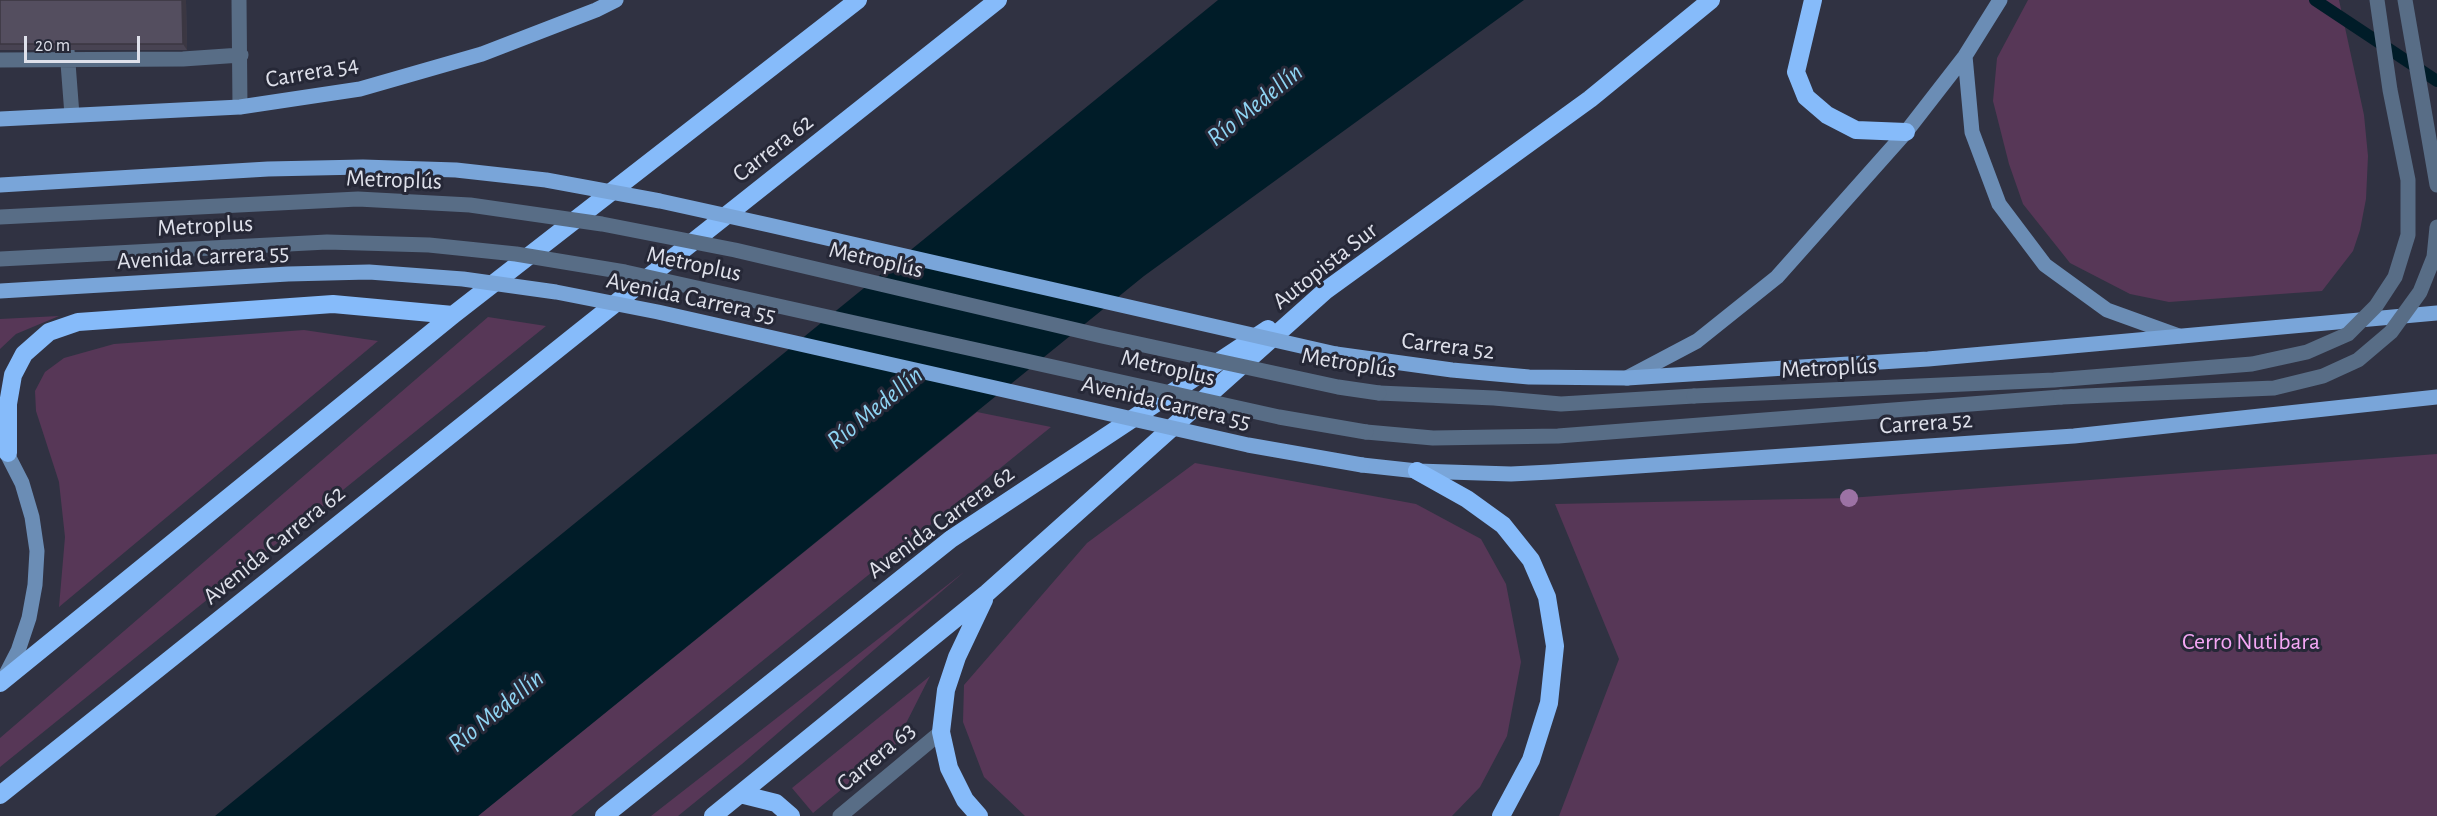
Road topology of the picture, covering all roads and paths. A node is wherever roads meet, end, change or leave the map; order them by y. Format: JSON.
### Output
{"nodes":[{"id":1,"x":239,"y":0,"type":"edge"},
{"id":2,"x":616,"y":0,"type":"edge"},
{"id":3,"x":858,"y":0,"type":"edge"},
{"id":4,"x":998,"y":0,"type":"edge"},
{"id":5,"x":1711,"y":0,"type":"edge"},
{"id":6,"x":1813,"y":0,"type":"edge"},
{"id":7,"x":2000,"y":0,"type":"edge"},
{"id":8,"x":2377,"y":0,"type":"edge"},
{"id":9,"x":2405,"y":0,"type":"edge"},
{"id":10,"x":596,"y":5,"type":"edge"},
{"id":11,"x":67,"y":54,"type":"junction"},
{"id":12,"x":241,"y":55,"type":"junction"},
{"id":13,"x":1965,"y":56,"type":"junction"},
{"id":14,"x":0,"y":60,"type":"edge"},
{"id":15,"x":240,"y":107,"type":"junction"},
{"id":16,"x":72,"y":115,"type":"junction"},
{"id":17,"x":0,"y":119,"type":"edge"},
{"id":18,"x":1906,"y":132,"type":"junction"},
{"id":19,"x":0,"y":185,"type":"edge"},
{"id":20,"x":2437,"y":185,"type":"edge"},
{"id":21,"x":0,"y":217,"type":"edge"},
{"id":22,"x":2437,"y":227,"type":"edge"},
{"id":23,"x":0,"y":259,"type":"edge"},
{"id":24,"x":0,"y":291,"type":"edge"},
{"id":25,"x":1325,"y":291,"type":"junction"},
{"id":26,"x":2437,"y":314,"type":"edge"},
{"id":27,"x":453,"y":315,"type":"junction"},
{"id":28,"x":578,"y":333,"type":"joint"},
{"id":29,"x":2179,"y":336,"type":"junction"},
{"id":30,"x":1627,"y":378,"type":"junction"},
{"id":31,"x":2437,"y":397,"type":"edge"},
{"id":32,"x":1366,"y":432,"type":"joint"},
{"id":33,"x":4,"y":447,"type":"edge"},
{"id":34,"x":1417,"y":471,"type":"junction"},
{"id":35,"x":987,"y":593,"type":"junction"},
{"id":36,"x":1,"y":682,"type":"edge"},
{"id":37,"x":940,"y":732,"type":"junction"},
{"id":38,"x":740,"y":794,"type":"junction"},
{"id":39,"x":0,"y":795,"type":"edge"},
{"id":40,"x":604,"y":816,"type":"edge"},
{"id":41,"x":714,"y":816,"type":"edge"},
{"id":42,"x":791,"y":816,"type":"edge"},
{"id":43,"x":840,"y":816,"type":"edge"},
{"id":44,"x":979,"y":816,"type":"edge"},
{"id":45,"x":1501,"y":816,"type":"edge"}],
"edges":[{"from":1,"to":12,"type":"street"},
{"from":2,"to":10,"type":"main road","name":"Carrera 54"},
{"from":3,"to":27,"type":"highway"},
{"from":4,"to":28,"type":"highway","name":"Carrera 62"},
{"from":5,"to":25,"type":"highway","name":"Autopista Sur"},
{"from":6,"to":18,"type":"highway"},
{"from":7,"to":13,"type":"street","name":"Carrera 52"},
{"from":8,"to":21,"type":"street","name":"Metroplús","bridge":true},
{"from":9,"to":20,"type":"street"},
{"from":10,"to":15,"type":"main road","name":"Carrera 54"},
{"from":11,"to":12,"type":"street"},
{"from":11,"to":14,"type":"street"},
{"from":11,"to":16,"type":"street"},
{"from":12,"to":15,"type":"street"},
{"from":13,"to":18,"type":"street","name":"Carrera 52"},
{"from":13,"to":29,"type":"street","name":"Carrera 52"},
{"from":15,"to":16,"type":"main road","name":"Carrera 54"},
{"from":16,"to":17,"type":"main road","name":"Carrera 54"},
{"from":18,"to":30,"type":"street","name":"Carrera 52"},
{"from":19,"to":30,"type":"main road","name":"Carrera 52","bridge":true},
{"from":22,"to":32,"type":"street","name":"Metroplús","bridge":true},
{"from":23,"to":32,"type":"street","name":"Metroplus","bridge":true},
{"from":24,"to":34,"type":"main road","name":"Avenida Carrera 55","bridge":true},
{"from":25,"to":35,"type":"highway","name":"Autopista Sur"},
{"from":25,"to":40,"type":"highway","name":"Avenida Carrera 62"},
{"from":26,"to":29,"type":"main road","name":"Carrera 52"},
{"from":27,"to":33,"type":"highway"},
{"from":27,"to":36,"type":"highway"},
{"from":28,"to":39,"type":"highway","name":"Avenida Carrera 62"},
{"from":29,"to":30,"type":"main road","name":"Carrera 52"},
{"from":31,"to":34,"type":"main road","name":"Carrera 52"},
{"from":33,"to":36,"type":"street"},
{"from":34,"to":45,"type":"highway"},
{"from":35,"to":37,"type":"highway"},
{"from":35,"to":38,"type":"highway"},
{"from":37,"to":43,"type":"street","name":"Carrera 63"},
{"from":37,"to":44,"type":"highway"},
{"from":38,"to":41,"type":"highway"},
{"from":38,"to":42,"type":"highway"}]}
